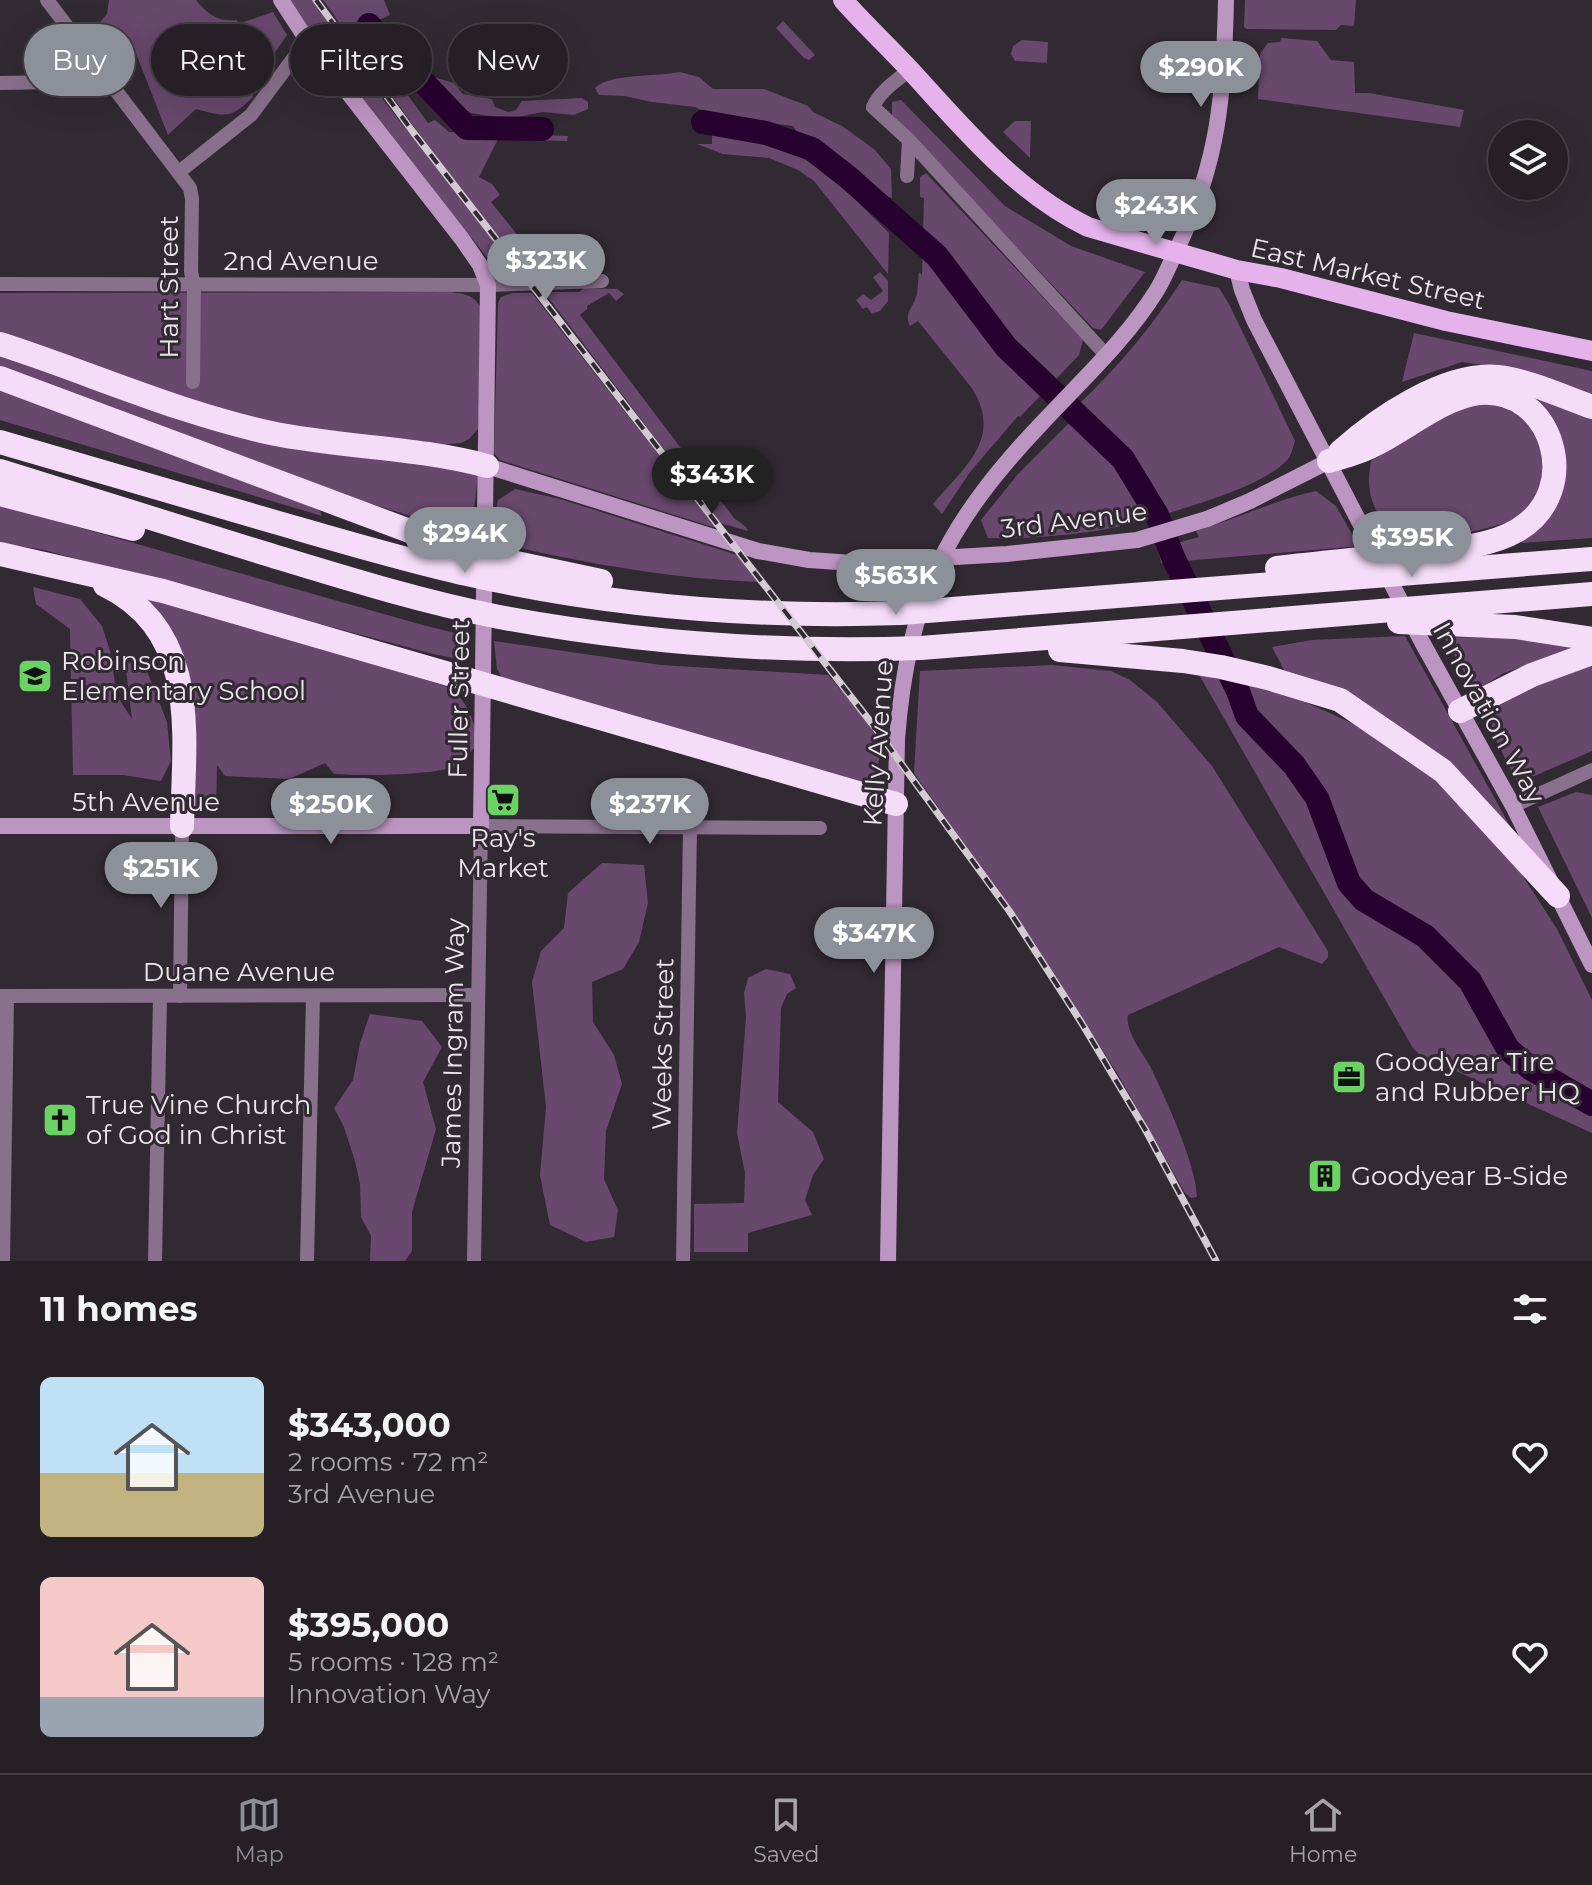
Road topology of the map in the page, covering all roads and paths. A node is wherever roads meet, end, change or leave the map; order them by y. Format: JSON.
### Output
{"nodes":[{"id":1,"x":47,"y":0,"type":"edge"},
{"id":2,"x":281,"y":0,"type":"edge"},
{"id":3,"x":843,"y":0,"type":"edge"},
{"id":4,"x":1226,"y":0,"type":"edge"},
{"id":5,"x":65,"y":24,"type":"edge"},
{"id":6,"x":297,"y":24,"type":"edge"},
{"id":7,"x":290,"y":63,"type":"edge"},
{"id":8,"x":910,"y":70,"type":"junction"},
{"id":9,"x":0,"y":83,"type":"edge"},
{"id":10,"x":24,"y":83,"type":"edge"},
{"id":11,"x":119,"y":96,"type":"edge"},
{"id":12,"x":351,"y":96,"type":"edge"},
{"id":13,"x":909,"y":140,"type":"junction"},
{"id":14,"x":179,"y":172,"type":"junction"},
{"id":15,"x":907,"y":176,"type":"dead end"},
{"id":16,"x":1237,"y":270,"type":"junction"},
{"id":17,"x":602,"y":281,"type":"dead end"},
{"id":18,"x":0,"y":284,"type":"edge"},
{"id":19,"x":194,"y":285,"type":"junction"},
{"id":20,"x":488,"y":285,"type":"junction"},
{"id":21,"x":0,"y":344,"type":"edge"},
{"id":22,"x":1592,"y":351,"type":"edge"},
{"id":23,"x":1106,"y":355,"type":"junction"},
{"id":24,"x":0,"y":378,"type":"edge"},
{"id":25,"x":193,"y":382,"type":"dead end"},
{"id":26,"x":1592,"y":407,"type":"edge"},
{"id":27,"x":0,"y":442,"type":"edge"},
{"id":28,"x":1329,"y":461,"type":"junction"},
{"id":29,"x":487,"y":466,"type":"junction"},
{"id":30,"x":0,"y":471,"type":"edge"},
{"id":31,"x":0,"y":494,"type":"edge"},
{"id":32,"x":0,"y":554,"type":"edge"},
{"id":33,"x":941,"y":559,"type":"junction"},
{"id":34,"x":1592,"y":559,"type":"edge"},
{"id":35,"x":468,"y":562,"type":"junction"},
{"id":36,"x":1404,"y":564,"type":"junction"},
{"id":37,"x":77,"y":571,"type":"junction"},
{"id":38,"x":345,"y":578,"type":"junction"},
{"id":39,"x":1592,"y":594,"type":"edge"},
{"id":40,"x":1430,"y":614,"type":"junction"},
{"id":41,"x":1583,"y":637,"type":"edge"},
{"id":42,"x":970,"y":644,"type":"junction"},
{"id":43,"x":1592,"y":653,"type":"edge"},
{"id":44,"x":482,"y":684,"type":"junction"},
{"id":45,"x":1460,"y":711,"type":"junction"},
{"id":46,"x":1591,"y":772,"type":"edge"},
{"id":47,"x":896,"y":804,"type":"junction"},
{"id":48,"x":1513,"y":806,"type":"junction"},
{"id":49,"x":0,"y":826,"type":"edge"},
{"id":50,"x":182,"y":826,"type":"junction"},
{"id":51,"x":481,"y":826,"type":"junction"},
{"id":52,"x":690,"y":828,"type":"junction"},
{"id":53,"x":820,"y":828,"type":"dead end"},
{"id":54,"x":1558,"y":896,"type":"junction"},
{"id":55,"x":1592,"y":965,"type":"edge"},
{"id":56,"x":477,"y":995,"type":"junction"},
{"id":57,"x":3,"y":996,"type":"edge"},
{"id":58,"x":160,"y":996,"type":"junction"},
{"id":59,"x":180,"y":996,"type":"junction"},
{"id":60,"x":313,"y":997,"type":"junction"},
{"id":61,"x":3,"y":1261,"type":"edge"},
{"id":62,"x":155,"y":1261,"type":"edge"},
{"id":63,"x":307,"y":1261,"type":"edge"},
{"id":64,"x":474,"y":1261,"type":"edge"},
{"id":65,"x":683,"y":1261,"type":"edge"},
{"id":66,"x":888,"y":1261,"type":"edge"}],
"edges":[{"from":1,"to":5,"type":"street","name":"Hart Street"},
{"from":2,"to":6,"type":"main road"},
{"from":3,"to":8,"type":"main road","name":"East Market Street"},
{"from":4,"to":23,"type":"main road","name":"Kelly Avenue"},
{"from":7,"to":14,"type":"street"},
{"from":8,"to":13,"type":"street"},
{"from":8,"to":16,"type":"main road","name":"East Market Street"},
{"from":9,"to":10,"type":"street"},
{"from":11,"to":14,"type":"street","name":"Hart Street"},
{"from":12,"to":20,"type":"main road"},
{"from":13,"to":15,"type":"street"},
{"from":13,"to":23,"type":"street"},
{"from":14,"to":19,"type":"street","name":"Hart Street"},
{"from":16,"to":22,"type":"main road","name":"East Market Street"},
{"from":16,"to":28,"type":"main road","name":"Innovation Way"},
{"from":17,"to":20,"type":"street","name":"2nd Avenue"},
{"from":18,"to":19,"type":"street","name":"2nd Avenue"},
{"from":19,"to":20,"type":"street","name":"2nd Avenue"},
{"from":19,"to":25,"type":"street","name":"Hart Street"},
{"from":20,"to":29,"type":"main road","name":"Fuller Street"},
{"from":21,"to":29,"type":"highway"},
{"from":23,"to":33,"type":"main road","name":"Kelly Avenue"},
{"from":24,"to":35,"type":"highway"},
{"from":26,"to":28,"type":"highway"},
{"from":27,"to":35,"type":"highway"},
{"from":28,"to":33,"type":"main road","name":"3rd Avenue"},
{"from":28,"to":36,"type":"highway"},
{"from":28,"to":45,"type":"main road","name":"Innovation Way"},
{"from":29,"to":33,"type":"main road","name":"3rd Avenue"},
{"from":29,"to":44,"type":"main road","name":"Fuller Street"},
{"from":30,"to":38,"type":"highway"},
{"from":31,"to":38,"type":"highway"},
{"from":32,"to":37,"type":"highway"},
{"from":33,"to":47,"type":"main road","name":"Kelly Avenue"},
{"from":34,"to":36,"type":"highway"},
{"from":35,"to":36,"type":"highway"},
{"from":37,"to":44,"type":"highway"},
{"from":37,"to":50,"type":"highway"},
{"from":38,"to":42,"type":"highway"},
{"from":39,"to":40,"type":"highway"},
{"from":40,"to":41,"type":"highway"},
{"from":40,"to":42,"type":"highway"},
{"from":42,"to":54,"type":"highway"},
{"from":43,"to":45,"type":"highway"},
{"from":44,"to":47,"type":"highway"},
{"from":44,"to":51,"type":"main road","name":"Fuller Street"},
{"from":45,"to":48,"type":"main road","name":"Innovation Way"},
{"from":46,"to":48,"type":"street"},
{"from":47,"to":66,"type":"main road","name":"Kelly Avenue"},
{"from":48,"to":54,"type":"main road","name":"Innovation Way"},
{"from":49,"to":50,"type":"main road","name":"5th Avenue"},
{"from":50,"to":51,"type":"main road","name":"5th Avenue"},
{"from":50,"to":59,"type":"street"},
{"from":51,"to":52,"type":"street","name":"5th Avenue"},
{"from":51,"to":56,"type":"street","name":"James Ingram Way"},
{"from":52,"to":53,"type":"street","name":"5th Avenue"},
{"from":52,"to":65,"type":"street","name":"Weeks Street"},
{"from":54,"to":55,"type":"main road","name":"Innovation Way"},
{"from":56,"to":60,"type":"street","name":"Duane Avenue"},
{"from":56,"to":64,"type":"street","name":"James Ingram Way"},
{"from":57,"to":58,"type":"street","name":"Duane Avenue"},
{"from":57,"to":61,"type":"street"},
{"from":58,"to":59,"type":"street","name":"Duane Avenue"},
{"from":58,"to":62,"type":"street"},
{"from":59,"to":60,"type":"street","name":"Duane Avenue"},
{"from":60,"to":63,"type":"street"}]}
